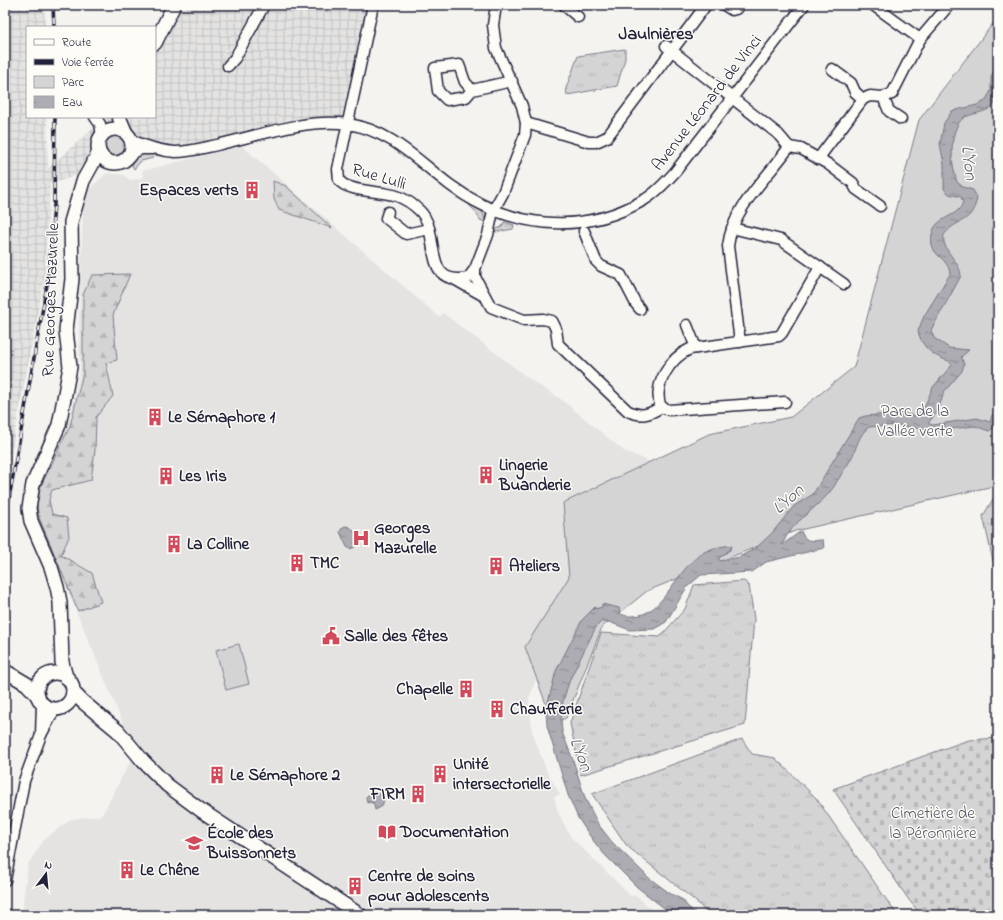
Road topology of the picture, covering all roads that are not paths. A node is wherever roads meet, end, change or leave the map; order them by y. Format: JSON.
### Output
{"nodes":[{"id":1,"x":168,"y":5,"type":"edge"},
{"id":2,"x":174,"y":5,"type":"edge"},
{"id":3,"x":264,"y":5,"type":"edge"},
{"id":4,"x":373,"y":5,"type":"edge"},
{"id":5,"x":496,"y":5,"type":"edge"},
{"id":6,"x":564,"y":5,"type":"edge"},
{"id":7,"x":706,"y":5,"type":"edge"},
{"id":8,"x":724,"y":5,"type":"edge"},
{"id":9,"x":740,"y":5,"type":"edge"},
{"id":10,"x":804,"y":5,"type":"edge"},
{"id":11,"x":872,"y":5,"type":"edge"},
{"id":12,"x":949,"y":5,"type":"edge"},
{"id":13,"x":578,"y":17,"type":"dead end"},
{"id":14,"x":156,"y":26,"type":"edge"},
{"id":15,"x":920,"y":39,"type":"junction"},
{"id":16,"x":156,"y":41,"type":"edge"},
{"id":17,"x":669,"y":48,"type":"junction"},
{"id":18,"x":228,"y":66,"type":"dead end"},
{"id":19,"x":832,"y":69,"type":"dead end"},
{"id":20,"x":512,"y":81,"type":"junction"},
{"id":21,"x":472,"y":90,"type":"dead end"},
{"id":22,"x":883,"y":97,"type":"junction"},
{"id":23,"x":733,"y":98,"type":"junction"},
{"id":24,"x":862,"y":99,"type":"junction"},
{"id":25,"x":96,"y":118,"type":"edge"},
{"id":26,"x":110,"y":118,"type":"edge"},
{"id":27,"x":120,"y":118,"type":"edge"},
{"id":28,"x":901,"y":119,"type":"dead end"},
{"id":29,"x":526,"y":123,"type":"junction"},
{"id":30,"x":348,"y":124,"type":"junction"},
{"id":31,"x":104,"y":133,"type":"junction"},
{"id":32,"x":128,"y":135,"type":"junction"},
{"id":33,"x":789,"y":148,"type":"junction"},
{"id":34,"x":154,"y":149,"type":"junction"},
{"id":35,"x":99,"y":152,"type":"junction"},
{"id":36,"x":131,"y":154,"type":"junction"},
{"id":37,"x":818,"y":159,"type":"junction"},
{"id":38,"x":108,"y":162,"type":"junction"},
{"id":39,"x":79,"y":194,"type":"junction"},
{"id":40,"x":880,"y":206,"type":"dead end"},
{"id":41,"x":493,"y":211,"type":"junction"},
{"id":42,"x":388,"y":212,"type":"dead end"},
{"id":43,"x":732,"y":228,"type":"junction"},
{"id":44,"x":429,"y":230,"type":"junction"},
{"id":45,"x":584,"y":231,"type":"dead end"},
{"id":46,"x":820,"y":267,"type":"junction"},
{"id":47,"x":475,"y":269,"type":"junction"},
{"id":48,"x":454,"y":279,"type":"junction"},
{"id":49,"x":844,"y":284,"type":"dead end"},
{"id":50,"x":484,"y":296,"type":"junction"},
{"id":51,"x":640,"y":309,"type":"dead end"},
{"id":52,"x":687,"y":326,"type":"dead end"},
{"id":53,"x":740,"y":342,"type":"junction"},
{"id":54,"x":696,"y":348,"type":"junction"},
{"id":55,"x":785,"y":402,"type":"dead end"},
{"id":56,"x":661,"y":407,"type":"junction"},
{"id":57,"x":60,"y":636,"type":"junction"},
{"id":58,"x":5,"y":670,"type":"edge"},
{"id":59,"x":47,"y":676,"type":"junction"},
{"id":60,"x":66,"y":677,"type":"junction"},
{"id":61,"x":73,"y":692,"type":"junction"},
{"id":62,"x":40,"y":700,"type":"junction"},
{"id":63,"x":60,"y":708,"type":"junction"},
{"id":64,"x":96,"y":713,"type":"junction"},
{"id":65,"x":41,"y":735,"type":"junction"},
{"id":66,"x":5,"y":880,"type":"edge"},
{"id":67,"x":360,"y":915,"type":"edge"}],
"edges":[{"from":1,"to":14,"type":"main road"},
{"from":2,"to":16,"type":"main road"},
{"from":3,"to":18,"type":"street"},
{"from":4,"to":30,"type":"street"},
{"from":5,"to":20,"type":"street"},
{"from":6,"to":13,"type":"street"},
{"from":7,"to":17,"type":"street"},
{"from":8,"to":9,"type":"street"},
{"from":10,"to":23,"type":"street","name":"Avenue Léonard de Vinci"},
{"from":11,"to":15,"type":"street"},
{"from":12,"to":15,"type":"street"},
{"from":15,"to":22,"type":"street"},
{"from":17,"to":23,"type":"street"},
{"from":17,"to":29,"type":"street"},
{"from":19,"to":24,"type":"street"},
{"from":20,"to":21,"type":"street"},
{"from":20,"to":29,"type":"street"},
{"from":22,"to":24,"type":"street"},
{"from":22,"to":28,"type":"street"},
{"from":23,"to":33,"type":"street"},
{"from":23,"to":41,"type":"street","name":"Avenue Léonard de Vinci"},
{"from":24,"to":37,"type":"street"},
{"from":25,"to":31,"type":"street"},
{"from":26,"to":31,"type":"main road"},
{"from":27,"to":32,"type":"main road"},
{"from":29,"to":41,"type":"street"},
{"from":30,"to":34,"type":"street","name":"Avenue Léonard de Vinci"},
{"from":30,"to":41,"type":"street","name":"Avenue Léonard de Vinci"},
{"from":30,"to":44,"type":"street","name":"Rue Lulli"},
{"from":31,"to":32,"type":"main road"},
{"from":31,"to":35,"type":"main road"},
{"from":32,"to":34,"type":"street","name":"Avenue Léonard de Vinci"},
{"from":32,"to":36,"type":"main road"},
{"from":33,"to":37,"type":"street"},
{"from":33,"to":43,"type":"street"},
{"from":34,"to":36,"type":"street","name":"Avenue Léonard de Vinci"},
{"from":35,"to":38,"type":"main road"},
{"from":35,"to":39,"type":"main road","name":"Rue Georges Mazurelle"},
{"from":36,"to":38,"type":"main road"},
{"from":37,"to":40,"type":"street"},
{"from":38,"to":39,"type":"main road","name":"Rue Georges Mazurelle"},
{"from":39,"to":57,"type":"main road","name":"Rue Georges Mazurelle"},
{"from":41,"to":47,"type":"street"},
{"from":42,"to":44,"type":"street","name":"Rue Lulli"},
{"from":43,"to":46,"type":"street"},
{"from":43,"to":53,"type":"street"},
{"from":44,"to":48,"type":"street","name":"Rue Lulli"},
{"from":45,"to":51,"type":"street"},
{"from":46,"to":49,"type":"street"},
{"from":46,"to":53,"type":"street"},
{"from":47,"to":48,"type":"street"},
{"from":47,"to":50,"type":"street"},
{"from":48,"to":50,"type":"street"},
{"from":50,"to":56,"type":"street"},
{"from":52,"to":54,"type":"street"},
{"from":53,"to":54,"type":"street"},
{"from":54,"to":56,"type":"street"},
{"from":55,"to":56,"type":"street"},
{"from":57,"to":59,"type":"main road","name":"Rue Georges Mazurelle"},
{"from":57,"to":60,"type":"main road","name":"Rue Georges Mazurelle"},
{"from":58,"to":59,"type":"main road"},
{"from":58,"to":62,"type":"main road"},
{"from":59,"to":60,"type":"main road"},
{"from":59,"to":62,"type":"main road"},
{"from":60,"to":61,"type":"main road"},
{"from":61,"to":63,"type":"main road"},
{"from":61,"to":64,"type":"main road"},
{"from":62,"to":63,"type":"main road"},
{"from":62,"to":65,"type":"street"},
{"from":63,"to":64,"type":"main road"},
{"from":63,"to":65,"type":"street"},
{"from":64,"to":67,"type":"main road"},
{"from":65,"to":66,"type":"street"}]}
